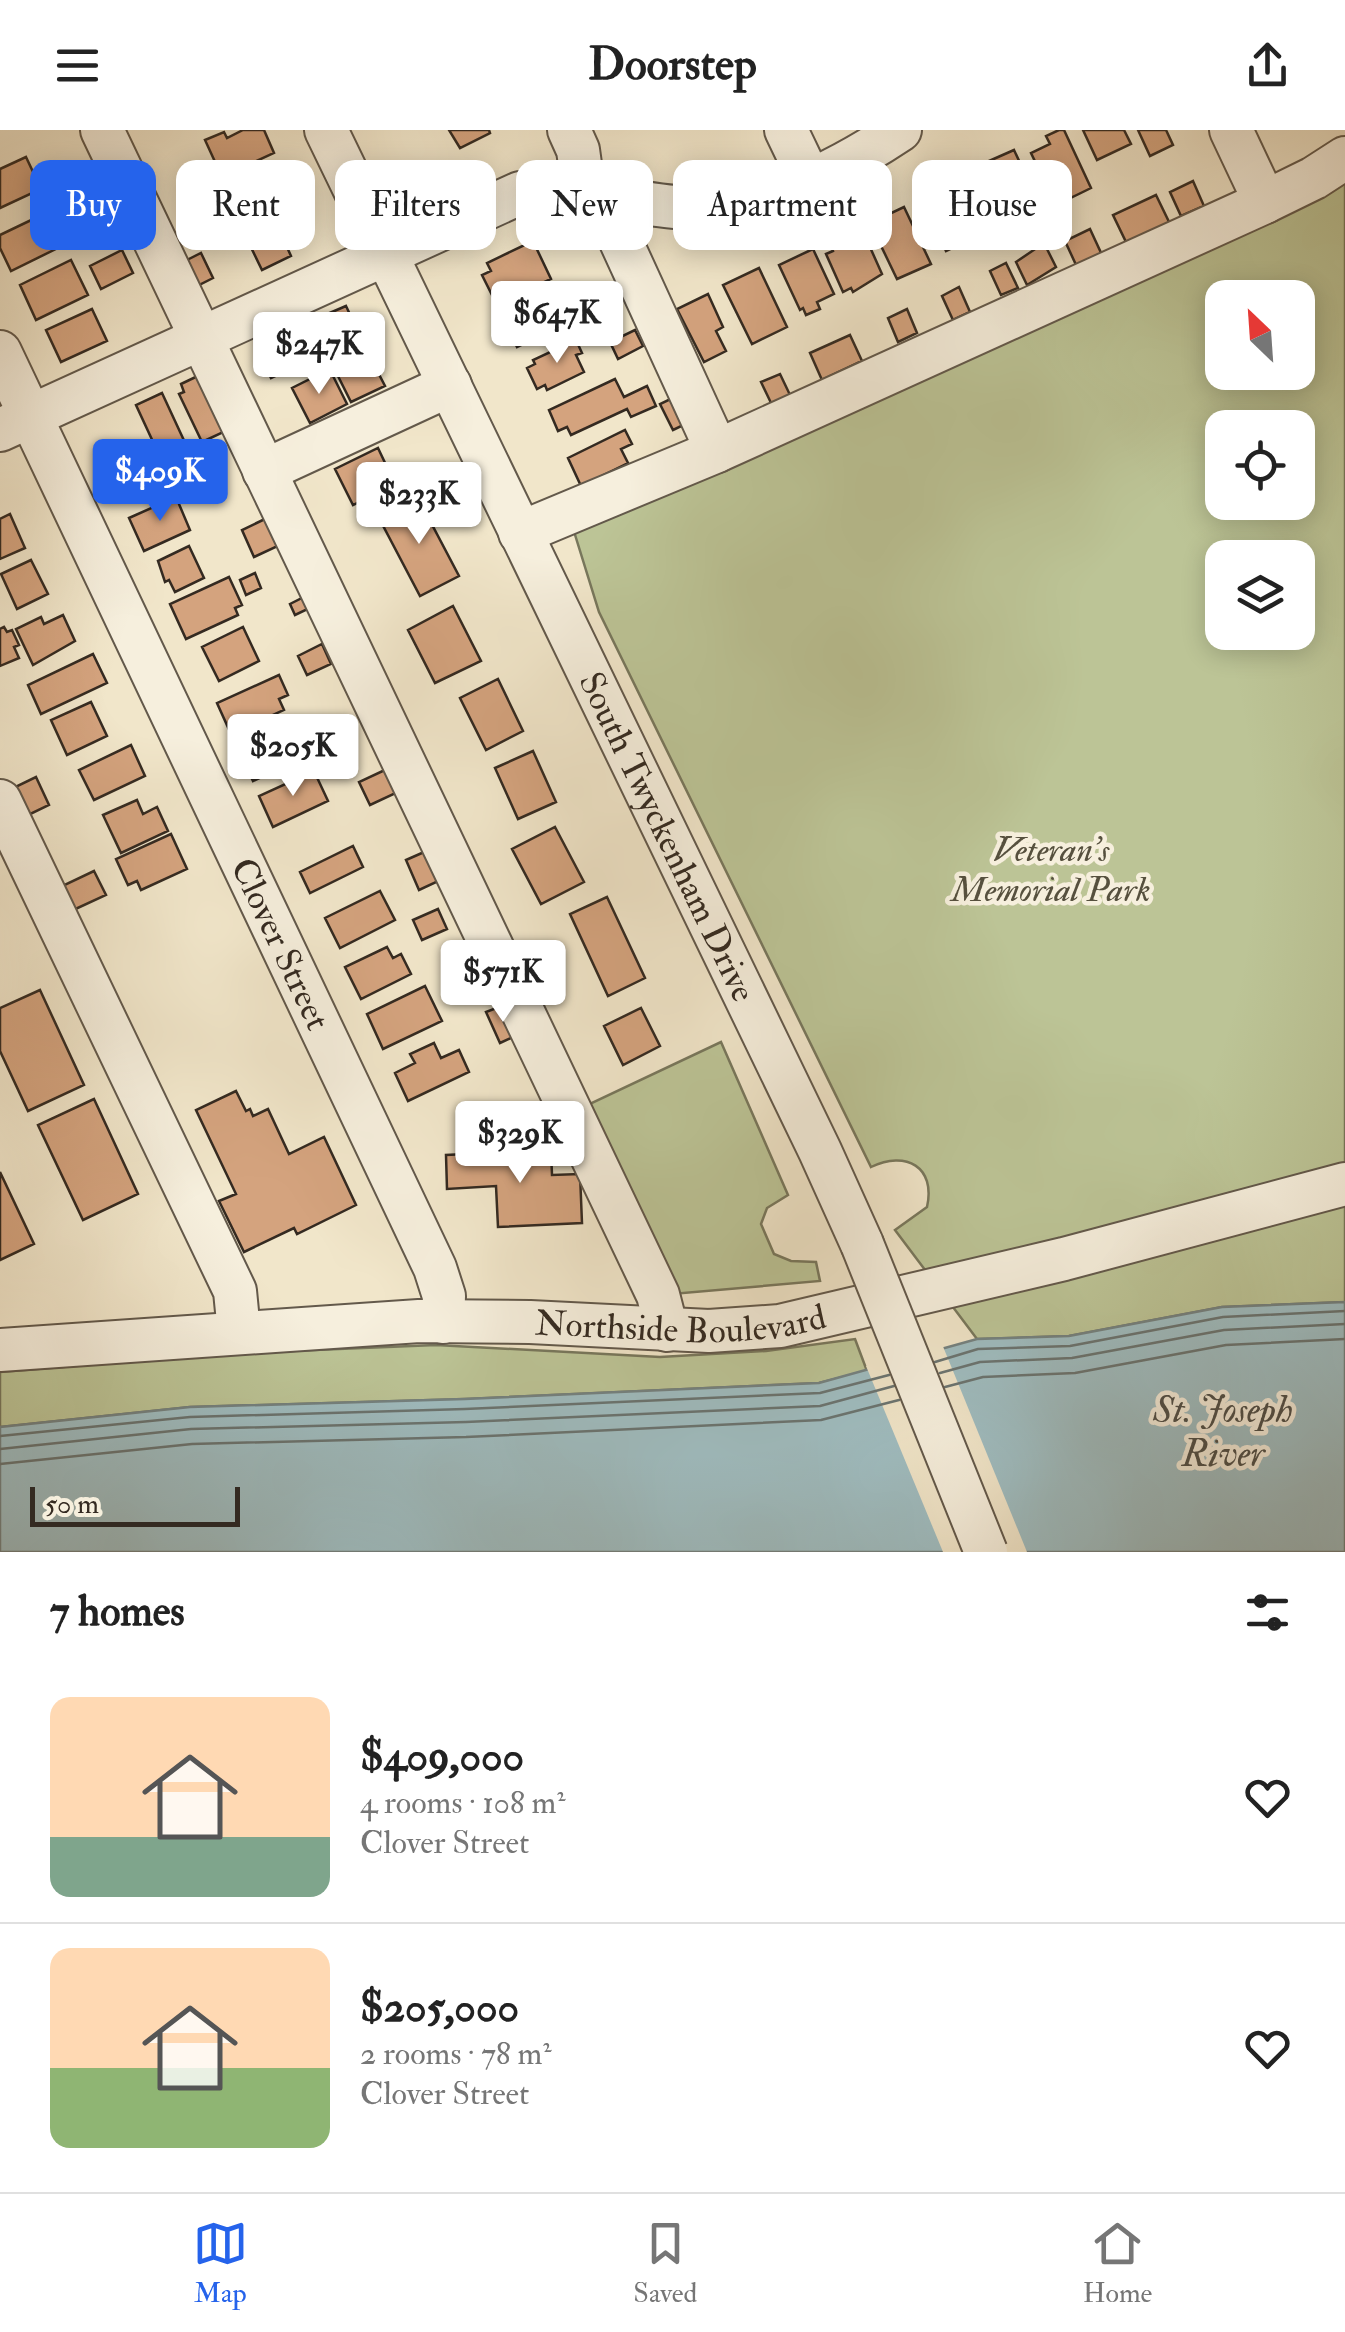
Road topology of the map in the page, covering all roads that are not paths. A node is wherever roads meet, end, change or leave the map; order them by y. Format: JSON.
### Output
{"nodes":[{"id":1,"x":102,"y":130,"type":"edge"},
{"id":2,"x":326,"y":130,"type":"edge"},
{"id":3,"x":569,"y":130,"type":"edge"},
{"id":4,"x":786,"y":130,"type":"edge"},
{"id":5,"x":900,"y":130,"type":"edge"},
{"id":6,"x":1231,"y":130,"type":"edge"},
{"id":7,"x":1345,"y":158,"type":"edge"},
{"id":8,"x":582,"y":160,"type":"edge"},
{"id":9,"x":800,"y":160,"type":"edge"},
{"id":10,"x":842,"y":160,"type":"edge"},
{"id":11,"x":516,"y":194,"type":"edge"},
{"id":12,"x":1264,"y":202,"type":"junction"},
{"id":13,"x":625,"y":250,"type":"edge"},
{"id":14,"x":386,"y":252,"type":"junction"},
{"id":15,"x":201,"y":337,"type":"junction"},
{"id":16,"x":0,"y":352,"type":"edge"},
{"id":17,"x":450,"y":385,"type":"junction"},
{"id":18,"x":15,"y":423,"type":"edge"},
{"id":19,"x":717,"y":452,"type":"junction"},
{"id":20,"x":264,"y":471,"type":"junction"},
{"id":21,"x":520,"y":532,"type":"junction"},
{"id":22,"x":0,"y":801,"type":"edge"},
{"id":23,"x":1345,"y":1184,"type":"edge"},
{"id":24,"x":443,"y":1322,"type":"junction"},
{"id":25,"x":667,"y":1330,"type":"junction"},
{"id":26,"x":239,"y":1332,"type":"junction"},
{"id":27,"x":0,"y":1350,"type":"edge"},
{"id":28,"x":986,"y":1552,"type":"edge"}],
"edges":[{"from":1,"to":15,"type":"street"},
{"from":2,"to":14,"type":"street","name":"South Twyckenham Drive"},
{"from":3,"to":8,"type":"street"},
{"from":4,"to":9,"type":"street"},
{"from":5,"to":10,"type":"street"},
{"from":6,"to":12,"type":"street"},
{"from":7,"to":12,"type":"street"},
{"from":11,"to":14,"type":"street"},
{"from":12,"to":19,"type":"street"},
{"from":13,"to":19,"type":"street"},
{"from":14,"to":15,"type":"street"},
{"from":14,"to":17,"type":"street","name":"South Twyckenham Drive"},
{"from":15,"to":18,"type":"street"},
{"from":15,"to":20,"type":"street"},
{"from":16,"to":18,"type":"street","name":"Clover Street"},
{"from":17,"to":20,"type":"street"},
{"from":17,"to":21,"type":"street","name":"South Twyckenham Drive"},
{"from":18,"to":24,"type":"street","name":"Clover Street"},
{"from":19,"to":21,"type":"street"},
{"from":20,"to":25,"type":"street"},
{"from":21,"to":28,"type":"street","name":"South Twyckenham Drive","bridge":true},
{"from":22,"to":26,"type":"street"},
{"from":23,"to":25,"type":"street","name":"Northside Boulevard"},
{"from":24,"to":25,"type":"street","name":"Northside Boulevard"},
{"from":24,"to":26,"type":"street","name":"Northside Boulevard"},
{"from":26,"to":27,"type":"street","name":"Northside Boulevard"}]}
